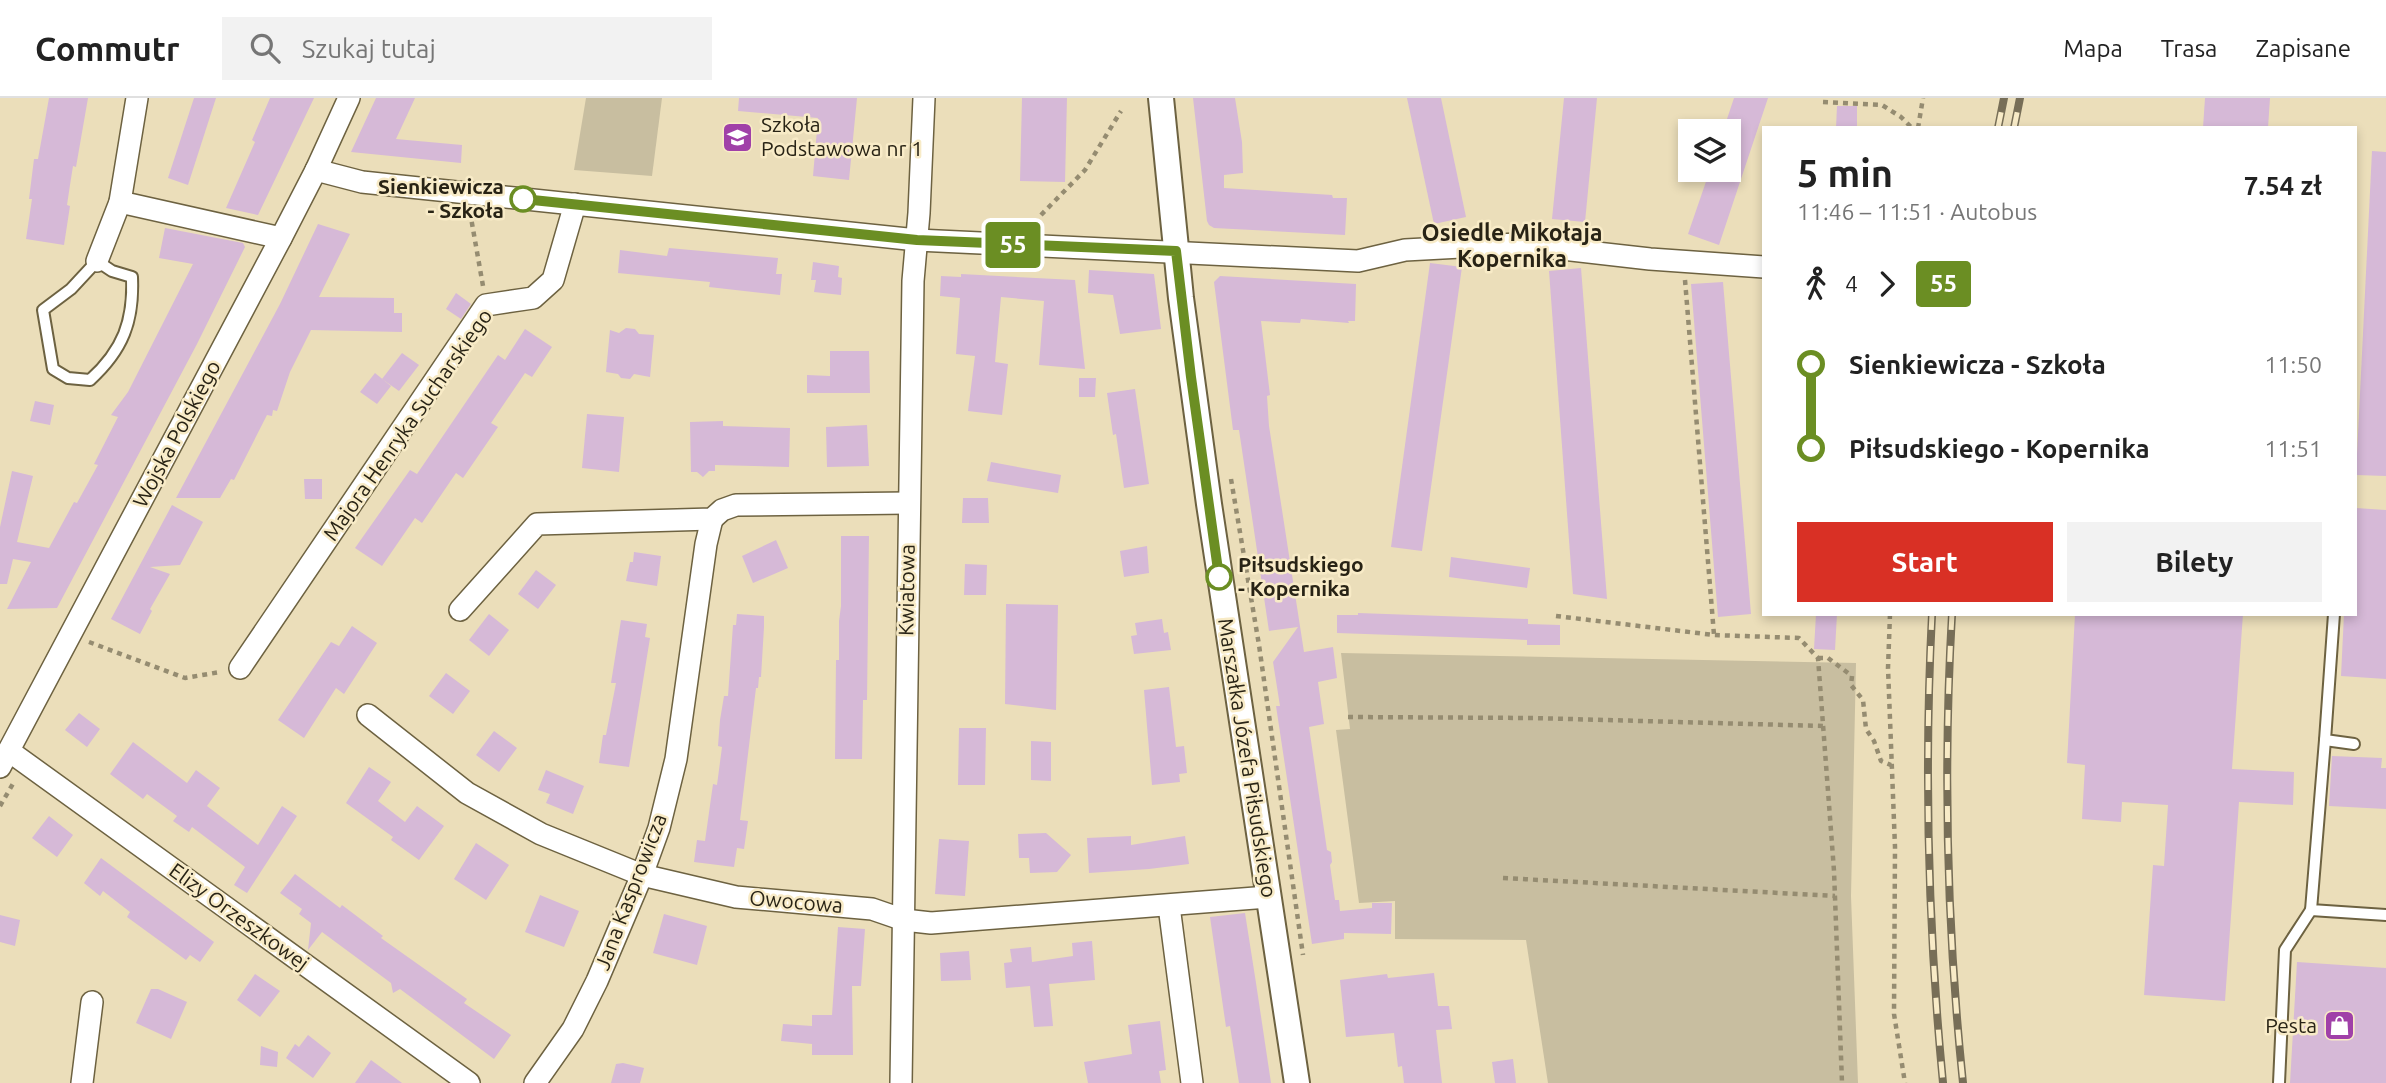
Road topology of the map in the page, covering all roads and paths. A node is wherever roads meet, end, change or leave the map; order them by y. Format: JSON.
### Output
{"nodes":[{"id":1,"x":137,"y":98,"type":"edge"},
{"id":2,"x":349,"y":98,"type":"edge"},
{"id":3,"x":924,"y":98,"type":"edge"},
{"id":4,"x":1161,"y":98,"type":"edge"},
{"id":5,"x":1923,"y":98,"type":"edge"},
{"id":6,"x":1823,"y":102,"type":"dead end"},
{"id":7,"x":1121,"y":111,"type":"dead end"},
{"id":8,"x":1910,"y":126,"type":"edge"},
{"id":9,"x":1918,"y":126,"type":"edge"},
{"id":10,"x":316,"y":170,"type":"junction"},
{"id":11,"x":120,"y":202,"type":"junction"},
{"id":12,"x":575,"y":204,"type":"junction"},
{"id":13,"x":469,"y":208,"type":"dead end"},
{"id":14,"x":1041,"y":215,"type":"dead end"},
{"id":15,"x":281,"y":238,"type":"junction"},
{"id":16,"x":917,"y":240,"type":"junction"},
{"id":17,"x":1176,"y":251,"type":"junction"},
{"id":18,"x":97,"y":261,"type":"junction"},
{"id":19,"x":1684,"y":261,"type":"junction"},
{"id":20,"x":1762,"y":267,"type":"edge"},
{"id":21,"x":486,"y":304,"type":"junction"},
{"id":22,"x":909,"y":503,"type":"junction"},
{"id":23,"x":712,"y":519,"type":"junction"},
{"id":24,"x":460,"y":610,"type":"dead end"},
{"id":25,"x":1556,"y":616,"type":"dead end"},
{"id":26,"x":1890,"y":616,"type":"edge"},
{"id":27,"x":2334,"y":616,"type":"edge"},
{"id":28,"x":94,"y":630,"type":"dead end"},
{"id":29,"x":1714,"y":635,"type":"junction"},
{"id":30,"x":88,"y":642,"type":"junction"},
{"id":31,"x":82,"y":653,"type":"dead end"},
{"id":32,"x":1818,"y":658,"type":"junction"},
{"id":33,"x":240,"y":668,"type":"joint"},
{"id":34,"x":368,"y":715,"type":"dead end"},
{"id":35,"x":1348,"y":717,"type":"dead end"},
{"id":36,"x":1823,"y":726,"type":"junction"},
{"id":37,"x":2325,"y":740,"type":"junction"},
{"id":38,"x":2354,"y":744,"type":"dead end"},
{"id":39,"x":3,"y":760,"type":"edge"},
{"id":40,"x":1891,"y":765,"type":"junction"},
{"id":41,"x":642,"y":875,"type":"junction"},
{"id":42,"x":1503,"y":878,"type":"dead end"},
{"id":43,"x":1835,"y":896,"type":"junction"},
{"id":44,"x":1268,"y":897,"type":"junction"},
{"id":45,"x":1168,"y":906,"type":"junction"},
{"id":46,"x":2311,"y":911,"type":"junction"},
{"id":47,"x":2386,"y":915,"type":"edge"},
{"id":48,"x":904,"y":920,"type":"junction"},
{"id":49,"x":92,"y":1002,"type":"dead end"},
{"id":50,"x":82,"y":1083,"type":"edge"},
{"id":51,"x":469,"y":1083,"type":"edge"},
{"id":52,"x":534,"y":1083,"type":"edge"},
{"id":53,"x":901,"y":1083,"type":"edge"},
{"id":54,"x":1192,"y":1083,"type":"edge"},
{"id":55,"x":1297,"y":1083,"type":"edge"},
{"id":56,"x":1842,"y":1083,"type":"edge"},
{"id":57,"x":1905,"y":1083,"type":"edge"},
{"id":58,"x":2279,"y":1083,"type":"edge"}],
"edges":[{"from":1,"to":11,"type":"street"},
{"from":2,"to":10,"type":"street","name":"Wojska Polskiego"},
{"from":3,"to":16,"type":"street","name":"Kwiatowa"},
{"from":4,"to":17,"type":"street","name":"Marszałka Józefa Piłsudskiego"},
{"from":5,"to":9,"type":"path"},
{"from":6,"to":8,"type":"path"},
{"from":7,"to":14,"type":"path"},
{"from":10,"to":12,"type":"street"},
{"from":10,"to":15,"type":"street","name":"Wojska Polskiego"},
{"from":11,"to":15,"type":"street"},
{"from":11,"to":18,"type":"street"},
{"from":12,"to":16,"type":"street"},
{"from":12,"to":21,"type":"street","name":"Majora Henryka Sucharskiego"},
{"from":13,"to":21,"type":"path"},
{"from":15,"to":39,"type":"street","name":"Wojska Polskiego"},
{"from":16,"to":17,"type":"street"},
{"from":16,"to":22,"type":"street","name":"Kwiatowa"},
{"from":17,"to":19,"type":"street"},
{"from":17,"to":44,"type":"street","name":"Marszałka Józefa Piłsudskiego"},
{"from":18,"to":18,"type":"lane"},
{"from":19,"to":20,"type":"street"},
{"from":19,"to":29,"type":"path"},
{"from":21,"to":33,"type":"street","name":"Majora Henryka Sucharskiego"},
{"from":22,"to":23,"type":"street"},
{"from":22,"to":48,"type":"street","name":"Kwiatowa"},
{"from":23,"to":24,"type":"street"},
{"from":23,"to":41,"type":"street","name":"Jana Kasprowicza"},
{"from":25,"to":29,"type":"path"},
{"from":26,"to":40,"type":"path"},
{"from":27,"to":37,"type":"lane"},
{"from":28,"to":30,"type":"path"},
{"from":29,"to":32,"type":"path"},
{"from":30,"to":31,"type":"path"},
{"from":30,"to":33,"type":"path"},
{"from":32,"to":36,"type":"path"},
{"from":32,"to":40,"type":"path"},
{"from":34,"to":41,"type":"street","name":"Owocowa"},
{"from":35,"to":36,"type":"path"},
{"from":36,"to":43,"type":"path"},
{"from":37,"to":38,"type":"lane"},
{"from":37,"to":46,"type":"lane"},
{"from":39,"to":51,"type":"street","name":"Elizy Orzeszkowej"},
{"from":40,"to":57,"type":"path"},
{"from":41,"to":48,"type":"street","name":"Owocowa"},
{"from":41,"to":52,"type":"street","name":"Jana Kasprowicza"},
{"from":42,"to":43,"type":"path"},
{"from":43,"to":56,"type":"path"},
{"from":44,"to":45,"type":"street","name":"Owocowa"},
{"from":44,"to":55,"type":"street","name":"Marszałka Józefa Piłsudskiego"},
{"from":45,"to":48,"type":"street","name":"Owocowa"},
{"from":45,"to":54,"type":"street"},
{"from":46,"to":47,"type":"lane"},
{"from":46,"to":58,"type":"lane"},
{"from":48,"to":53,"type":"street","name":"Kwiatowa"},
{"from":49,"to":50,"type":"street"}]}
